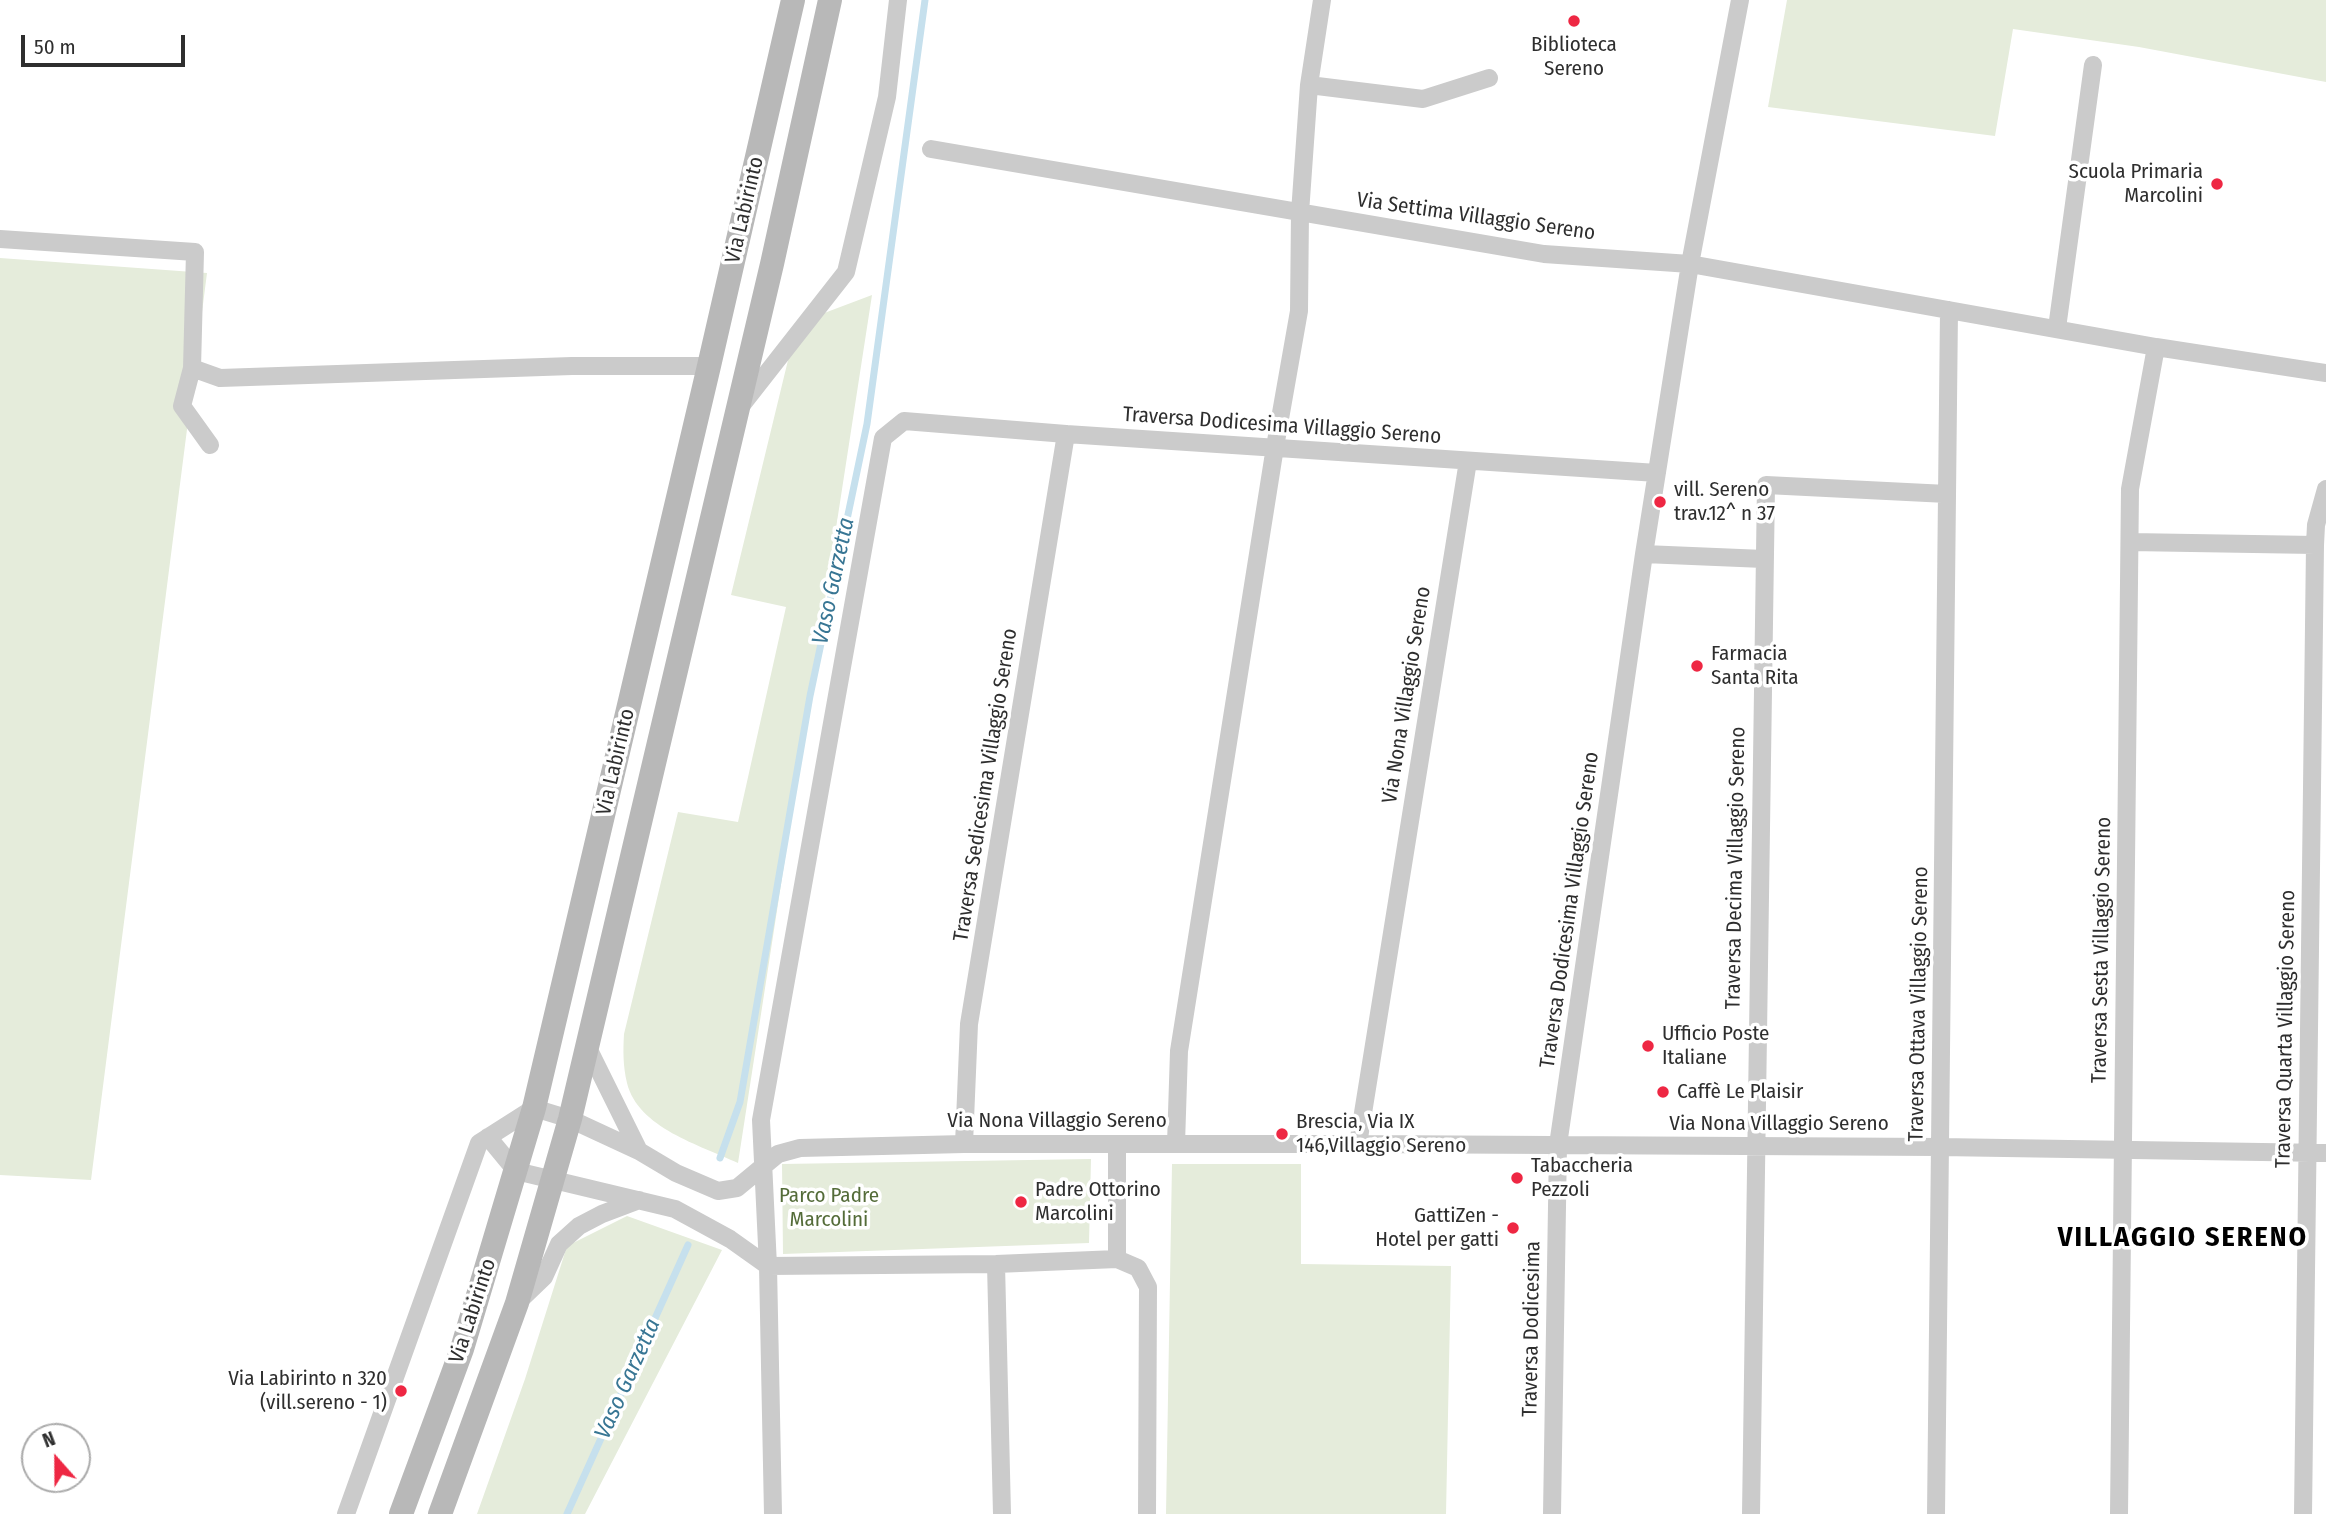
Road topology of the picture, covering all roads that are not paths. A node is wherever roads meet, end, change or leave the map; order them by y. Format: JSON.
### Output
{"nodes":[{"id":1,"x":793,"y":0,"type":"edge"},
{"id":2,"x":830,"y":0,"type":"edge"},
{"id":3,"x":898,"y":0,"type":"edge"},
{"id":4,"x":1322,"y":0,"type":"edge"},
{"id":5,"x":1740,"y":0,"type":"edge"},
{"id":6,"x":2093,"y":65,"type":"dead end"},
{"id":7,"x":1489,"y":78,"type":"dead end"},
{"id":8,"x":1309,"y":85,"type":"junction"},
{"id":9,"x":931,"y":149,"type":"dead end"},
{"id":10,"x":1300,"y":214,"type":"junction"},
{"id":11,"x":0,"y":239,"type":"edge"},
{"id":12,"x":1690,"y":264,"type":"junction"},
{"id":13,"x":1949,"y":310,"type":"junction"},
{"id":14,"x":2057,"y":328,"type":"junction"},
{"id":15,"x":2156,"y":347,"type":"junction"},
{"id":16,"x":709,"y":366,"type":"junction"},
{"id":17,"x":192,"y":368,"type":"junction"},
{"id":18,"x":2326,"y":373,"type":"edge"},
{"id":19,"x":737,"y":412,"type":"junction"},
{"id":20,"x":1066,"y":434,"type":"junction"},
{"id":21,"x":210,"y":444,"type":"dead end"},
{"id":22,"x":1275,"y":447,"type":"junction"},
{"id":23,"x":1468,"y":461,"type":"junction"},
{"id":24,"x":1657,"y":473,"type":"junction"},
{"id":25,"x":2326,"y":489,"type":"edge"},
{"id":26,"x":1947,"y":494,"type":"junction"},
{"id":27,"x":2130,"y":542,"type":"junction"},
{"id":28,"x":2315,"y":545,"type":"junction"},
{"id":29,"x":1644,"y":554,"type":"junction"},
{"id":30,"x":1764,"y":558,"type":"junction"},
{"id":31,"x":587,"y":1046,"type":"junction"},
{"id":32,"x":534,"y":1108,"type":"junction"},
{"id":33,"x":570,"y":1119,"type":"junction"},
{"id":34,"x":488,"y":1137,"type":"junction"},
{"id":35,"x":964,"y":1143,"type":"junction"},
{"id":36,"x":1176,"y":1144,"type":"junction"},
{"id":37,"x":1358,"y":1144,"type":"junction"},
{"id":38,"x":1117,"y":1145,"type":"junction"},
{"id":39,"x":1558,"y":1145,"type":"junction"},
{"id":40,"x":1755,"y":1146,"type":"junction"},
{"id":41,"x":1940,"y":1147,"type":"junction"},
{"id":42,"x":639,"y":1151,"type":"junction"},
{"id":43,"x":2122,"y":1151,"type":"junction"},
{"id":44,"x":2307,"y":1153,"type":"junction"},
{"id":45,"x":2326,"y":1153,"type":"edge"},
{"id":46,"x":762,"y":1167,"type":"junction"},
{"id":47,"x":516,"y":1171,"type":"junction"},
{"id":48,"x":552,"y":1179,"type":"junction"},
{"id":49,"x":639,"y":1200,"type":"junction"},
{"id":50,"x":1117,"y":1259,"type":"junction"},
{"id":51,"x":996,"y":1264,"type":"junction"},
{"id":52,"x":768,"y":1266,"type":"junction"},
{"id":53,"x":517,"y":1303,"type":"junction"},
{"id":54,"x":346,"y":1514,"type":"edge"},
{"id":55,"x":401,"y":1514,"type":"edge"},
{"id":56,"x":440,"y":1514,"type":"edge"},
{"id":57,"x":773,"y":1514,"type":"edge"},
{"id":58,"x":1002,"y":1514,"type":"edge"},
{"id":59,"x":1147,"y":1514,"type":"edge"},
{"id":60,"x":1552,"y":1514,"type":"edge"},
{"id":61,"x":1751,"y":1514,"type":"edge"},
{"id":62,"x":1936,"y":1514,"type":"edge"},
{"id":63,"x":2119,"y":1514,"type":"edge"},
{"id":64,"x":2303,"y":1514,"type":"edge"}],
"edges":[{"from":1,"to":16,"type":"street","name":"Via Labirinto"},
{"from":2,"to":19,"type":"street","name":"Via Labirinto"},
{"from":3,"to":19,"type":"street"},
{"from":4,"to":8,"type":"street"},
{"from":5,"to":12,"type":"street","name":"Traversa Dodicesima Villaggio Sereno"},
{"from":6,"to":14,"type":"street"},
{"from":7,"to":8,"type":"street"},
{"from":8,"to":10,"type":"street"},
{"from":9,"to":10,"type":"street","name":"Via Settima Villaggio Sereno"},
{"from":10,"to":12,"type":"street","name":"Via Settima Villaggio Sereno"},
{"from":10,"to":22,"type":"street"},
{"from":11,"to":17,"type":"street"},
{"from":12,"to":13,"type":"street","name":"Via Settima Villaggio Sereno"},
{"from":12,"to":24,"type":"street","name":"Traversa Dodicesima Villaggio Sereno"},
{"from":13,"to":14,"type":"street","name":"Via Settima Villaggio Sereno"},
{"from":13,"to":26,"type":"street","name":"Traversa Ottava Villaggio Sereno"},
{"from":14,"to":15,"type":"street","name":"Via Settima Villaggio Sereno"},
{"from":15,"to":18,"type":"street","name":"Via Settima Villaggio Sereno"},
{"from":15,"to":27,"type":"street","name":"Traversa Sesta Villaggio Sereno"},
{"from":16,"to":17,"type":"street"},
{"from":16,"to":32,"type":"street","name":"Via Labirinto"},
{"from":17,"to":21,"type":"street"},
{"from":19,"to":31,"type":"street","name":"Via Labirinto"},
{"from":20,"to":22,"type":"street","name":"Traversa Dodicesima Villaggio Sereno"},
{"from":20,"to":35,"type":"street","name":"Traversa Sedicesima Villaggio Sereno"},
{"from":20,"to":46,"type":"street","name":"Traversa Dodicesima Villaggio Sereno"},
{"from":22,"to":23,"type":"street","name":"Traversa Dodicesima Villaggio Sereno"},
{"from":22,"to":36,"type":"street"},
{"from":23,"to":24,"type":"street","name":"Traversa Dodicesima Villaggio Sereno"},
{"from":23,"to":37,"type":"street","name":"Via Nona Villaggio Sereno"},
{"from":24,"to":29,"type":"street","name":"Traversa Dodicesima Villaggio Sereno"},
{"from":25,"to":28,"type":"street","name":"Traversa Quarta Villaggio Sereno"},
{"from":26,"to":30,"type":"street","name":"Traversa Decima Villaggio Sereno"},
{"from":26,"to":41,"type":"street","name":"Traversa Ottava Villaggio Sereno"},
{"from":27,"to":28,"type":"street"},
{"from":27,"to":43,"type":"street","name":"Traversa Sesta Villaggio Sereno"},
{"from":28,"to":44,"type":"street","name":"Traversa Quarta Villaggio Sereno"},
{"from":29,"to":30,"type":"street"},
{"from":29,"to":39,"type":"street","name":"Traversa Dodicesima Villaggio Sereno"},
{"from":30,"to":40,"type":"street","name":"Traversa Decima Villaggio Sereno"},
{"from":31,"to":33,"type":"street","name":"Via Labirinto"},
{"from":31,"to":42,"type":"street"},
{"from":32,"to":33,"type":"street","name":"Via Nona Villaggio Sereno"},
{"from":32,"to":34,"type":"street"},
{"from":32,"to":47,"type":"street","name":"Via Labirinto"},
{"from":33,"to":42,"type":"street","name":"Via Nona Villaggio Sereno"},
{"from":33,"to":48,"type":"street","name":"Via Labirinto"},
{"from":34,"to":47,"type":"street"},
{"from":34,"to":54,"type":"street"},
{"from":35,"to":38,"type":"street","name":"Via Nona Villaggio Sereno"},
{"from":35,"to":46,"type":"street","name":"Via Nona Villaggio Sereno"},
{"from":36,"to":37,"type":"street","name":"Via Nona Villaggio Sereno"},
{"from":36,"to":38,"type":"street","name":"Via Nona Villaggio Sereno"},
{"from":37,"to":39,"type":"street","name":"Via Nona Villaggio Sereno"},
{"from":38,"to":50,"type":"street"},
{"from":39,"to":40,"type":"street","name":"Via Nona Villaggio Sereno"},
{"from":39,"to":60,"type":"street","name":"Traversa Dodicesima"},
{"from":40,"to":41,"type":"street","name":"Via Nona Villaggio Sereno"},
{"from":40,"to":61,"type":"street","name":"Traversa Decima Villaggio Sereno"},
{"from":41,"to":43,"type":"street","name":"Via Nona Villaggio Sereno"},
{"from":41,"to":62,"type":"street","name":"Traversa Ottava Villaggio Sereno"},
{"from":42,"to":46,"type":"street","name":"Via Nona Villaggio Sereno"},
{"from":43,"to":44,"type":"street","name":"Via Nona Villaggio Sereno"},
{"from":43,"to":63,"type":"street","name":"Traversa Sesta Villaggio Sereno"},
{"from":44,"to":45,"type":"street","name":"Via Nona Villaggio Sereno"},
{"from":44,"to":64,"type":"street","name":"Traversa Quarta Villaggio Sereno"},
{"from":46,"to":52,"type":"street"},
{"from":47,"to":48,"type":"street"},
{"from":47,"to":55,"type":"street","name":"Via Labirinto"},
{"from":48,"to":49,"type":"street"},
{"from":48,"to":53,"type":"street","name":"Via Labirinto"},
{"from":49,"to":52,"type":"street"},
{"from":49,"to":53,"type":"street"},
{"from":50,"to":51,"type":"street"},
{"from":50,"to":59,"type":"street"},
{"from":51,"to":52,"type":"street"},
{"from":51,"to":58,"type":"street"},
{"from":52,"to":57,"type":"street"},
{"from":53,"to":56,"type":"street","name":"Via Labirinto"}]}
